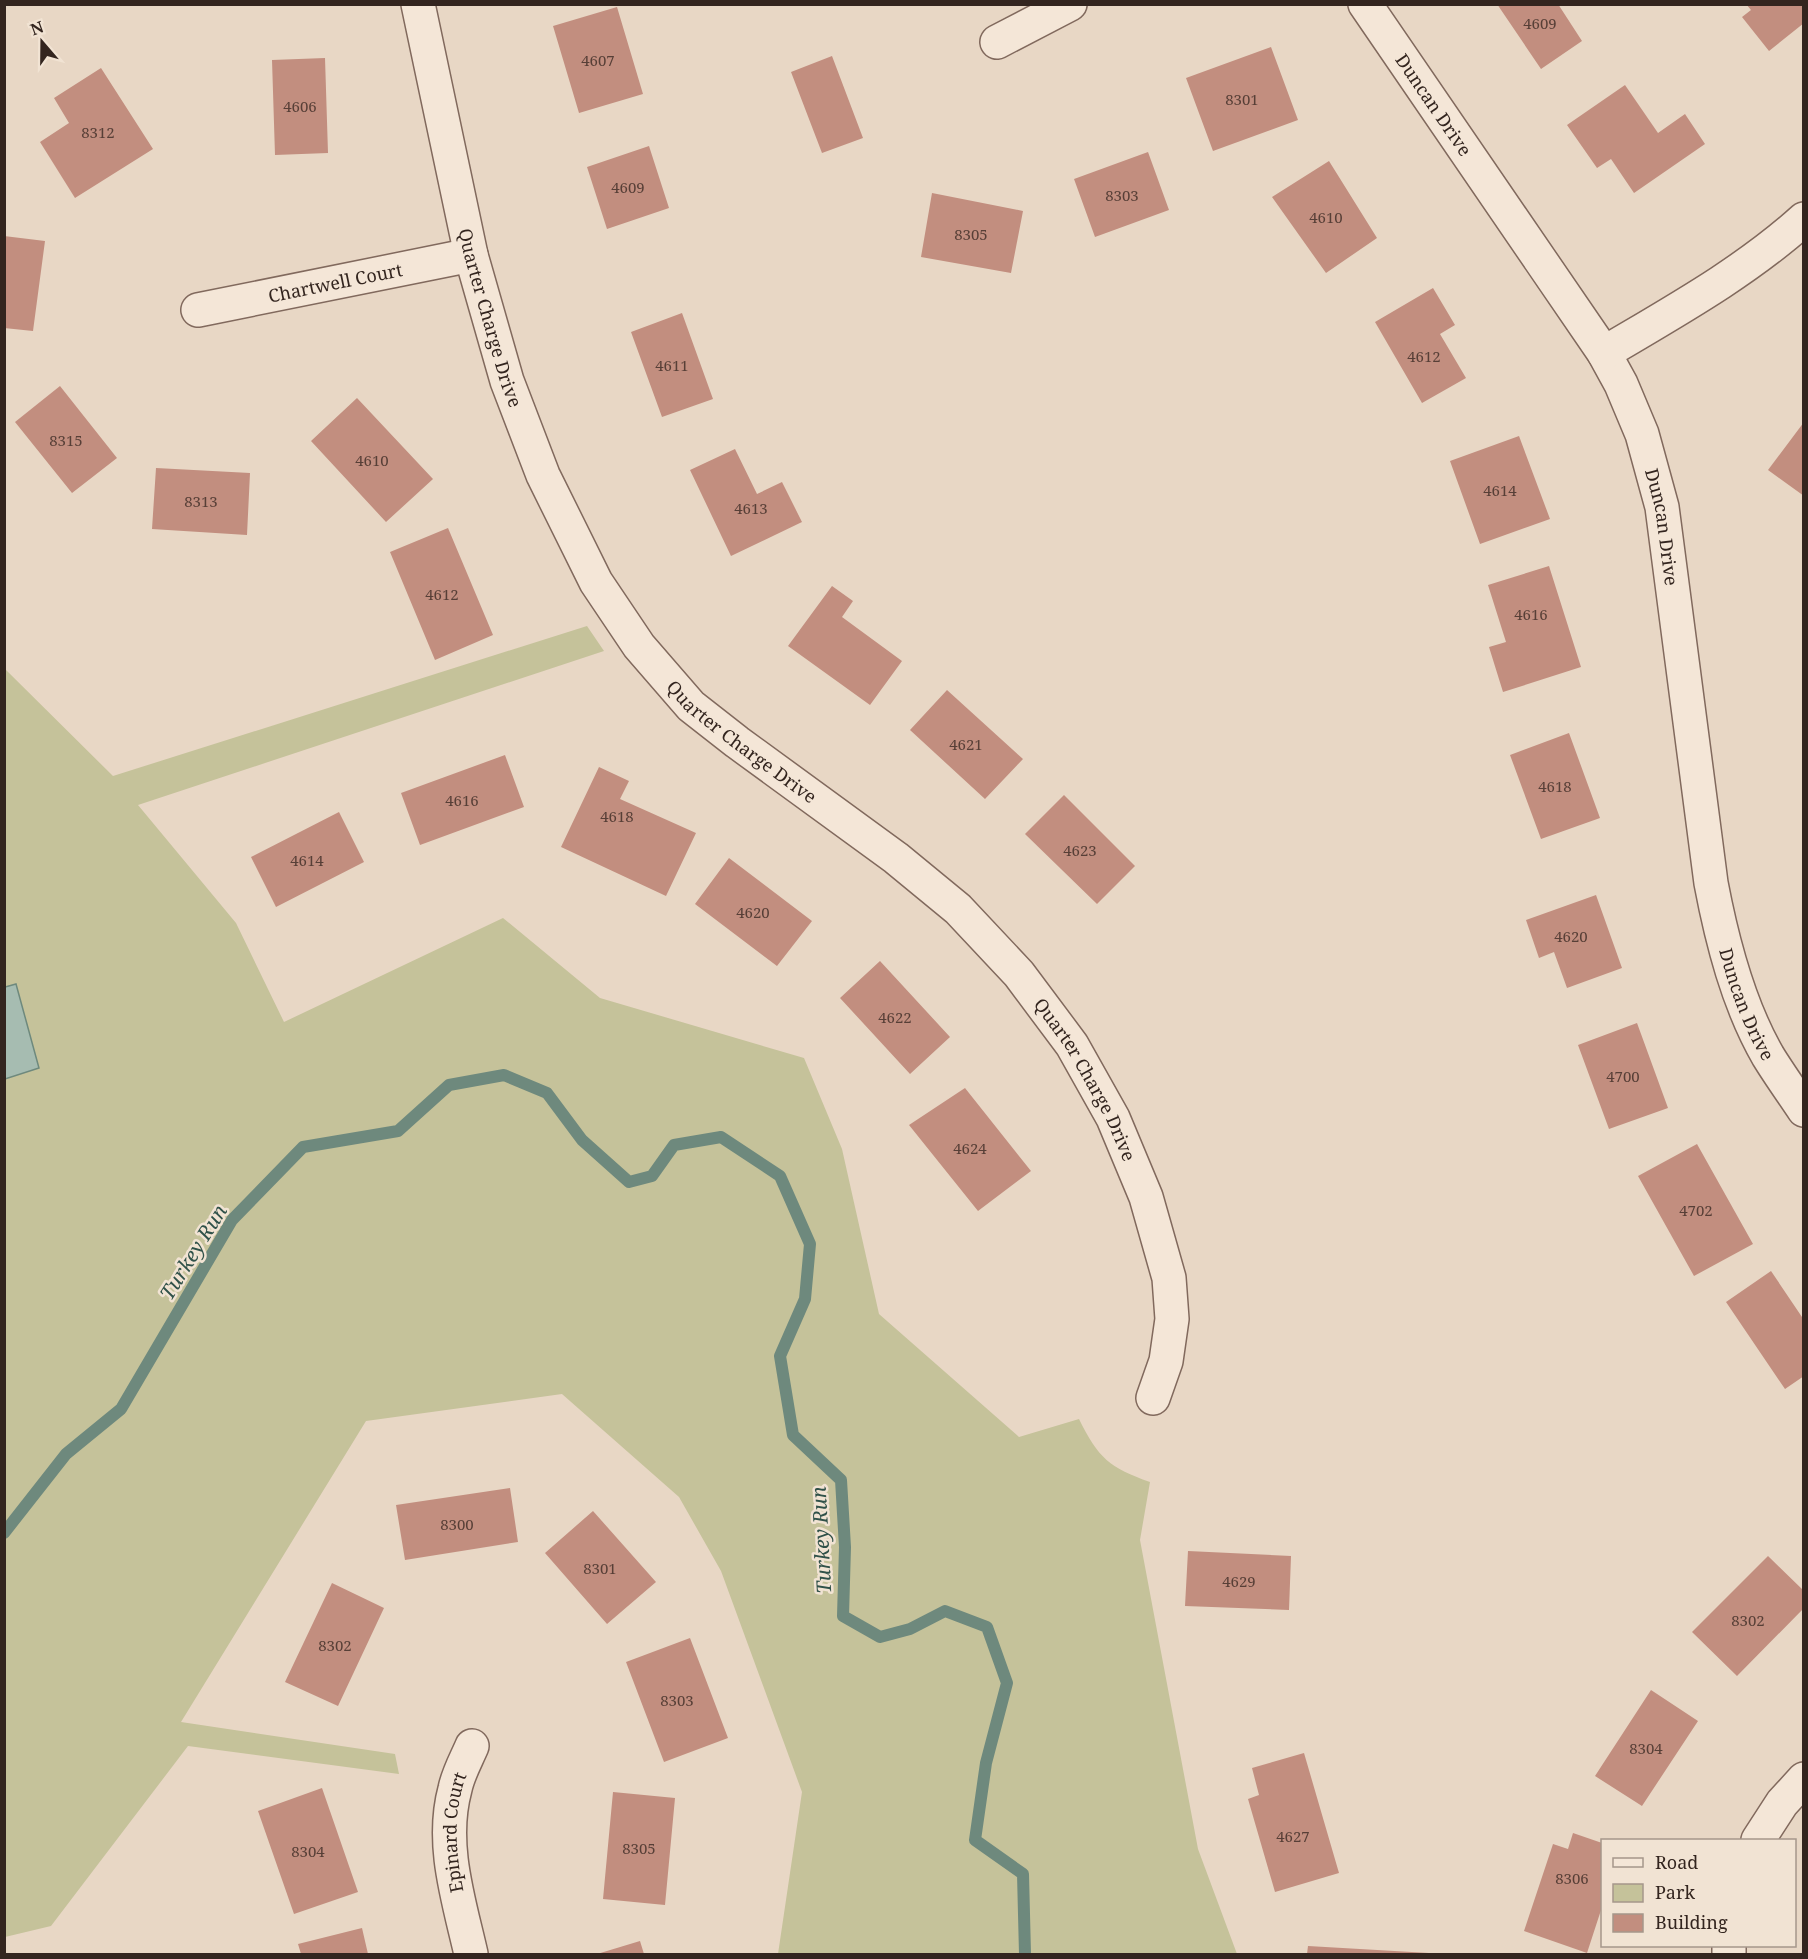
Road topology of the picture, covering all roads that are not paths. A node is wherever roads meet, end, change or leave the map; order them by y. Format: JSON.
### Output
{"nodes":[{"id":1,"x":418,"y":4,"type":"edge"},
{"id":2,"x":1070,"y":4,"type":"edge"},
{"id":3,"x":1365,"y":4,"type":"edge"},
{"id":4,"x":997,"y":42,"type":"dead end"},
{"id":5,"x":1803,"y":219,"type":"edge"},
{"id":6,"x":471,"y":255,"type":"junction"},
{"id":7,"x":198,"y":310,"type":"dead end"},
{"id":8,"x":1604,"y":353,"type":"junction"},
{"id":9,"x":1803,"y":1110,"type":"edge"},
{"id":10,"x":1153,"y":1398,"type":"dead end"},
{"id":11,"x":472,"y":1746,"type":"dead end"},
{"id":12,"x":1803,"y":1779,"type":"edge"},
{"id":13,"x":1759,"y":1839,"type":"edge"},
{"id":14,"x":471,"y":1954,"type":"edge"}],
"edges":[{"from":1,"to":6,"type":"street","name":"Quarter Charge Drive"},
{"from":2,"to":4,"type":"street"},
{"from":3,"to":8,"type":"street","name":"Duncan Drive"},
{"from":5,"to":8,"type":"street"},
{"from":6,"to":7,"type":"street","name":"Chartwell Court"},
{"from":6,"to":10,"type":"street","name":"Quarter Charge Drive"},
{"from":8,"to":9,"type":"street","name":"Duncan Drive"},
{"from":11,"to":14,"type":"street","name":"Epinard Court"},
{"from":12,"to":13,"type":"street"}]}
